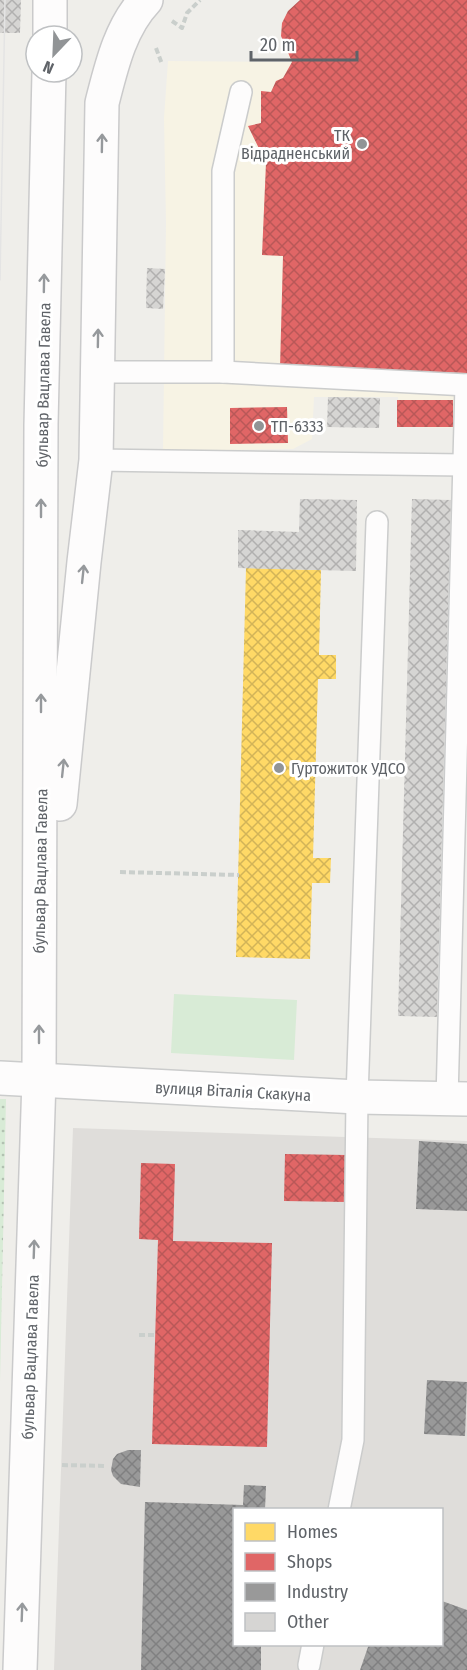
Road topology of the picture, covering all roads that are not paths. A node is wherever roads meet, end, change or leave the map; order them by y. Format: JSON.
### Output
{"nodes":[{"id":1,"x":50,"y":0,"type":"edge"},
{"id":2,"x":146,"y":0,"type":"edge"},
{"id":3,"x":50,"y":24,"type":"edge"},
{"id":4,"x":49,"y":84,"type":"edge"},
{"id":5,"x":241,"y":92,"type":"dead end"},
{"id":6,"x":98,"y":372,"type":"junction"},
{"id":7,"x":223,"y":372,"type":"junction"},
{"id":8,"x":467,"y":385,"type":"edge"},
{"id":9,"x":96,"y":460,"type":"junction"},
{"id":10,"x":464,"y":465,"type":"junction"},
{"id":11,"x":377,"y":522,"type":"dead end"},
{"id":12,"x":463,"y":676,"type":"edge"},
{"id":13,"x":39,"y":908,"type":"junction"},
{"id":14,"x":0,"y":1078,"type":"edge"},
{"id":15,"x":39,"y":1079,"type":"junction"},
{"id":16,"x":357,"y":1097,"type":"junction"},
{"id":17,"x":457,"y":1099,"type":"edge"},
{"id":18,"x":339,"y":1508,"type":"edge"},
{"id":19,"x":20,"y":1670,"type":"edge"}],
"edges":[{"from":1,"to":3,"type":"main road"},
{"from":6,"to":2,"type":"main road","one_way":true},
{"from":13,"to":4,"type":"main road","name":"бульвар Вацлава Гавела","one_way":true},
{"from":5,"to":7,"type":"lane"},
{"from":6,"to":7,"type":"lane"},
{"from":6,"to":9,"type":"main road"},
{"from":7,"to":8,"type":"lane"},
{"from":8,"to":10,"type":"lane"},
{"from":9,"to":10,"type":"lane"},
{"from":13,"to":9,"type":"main road","one_way":true},
{"from":10,"to":12,"type":"lane"},
{"from":11,"to":16,"type":"lane"},
{"from":12,"to":17,"type":"lane"},
{"from":15,"to":13,"type":"main road","name":"бульвар Вацлава Гавела","one_way":true},
{"from":14,"to":15,"type":"main road","name":"вулиця Віталія Скакуна"},
{"from":15,"to":16,"type":"main road","name":"вулиця Віталія Скакуна"},
{"from":19,"to":15,"type":"main road","name":"бульвар Вацлава Гавела","one_way":true},
{"from":16,"to":17,"type":"main road","name":"вулиця Віталія Скакуна"},
{"from":16,"to":18,"type":"lane"}]}
